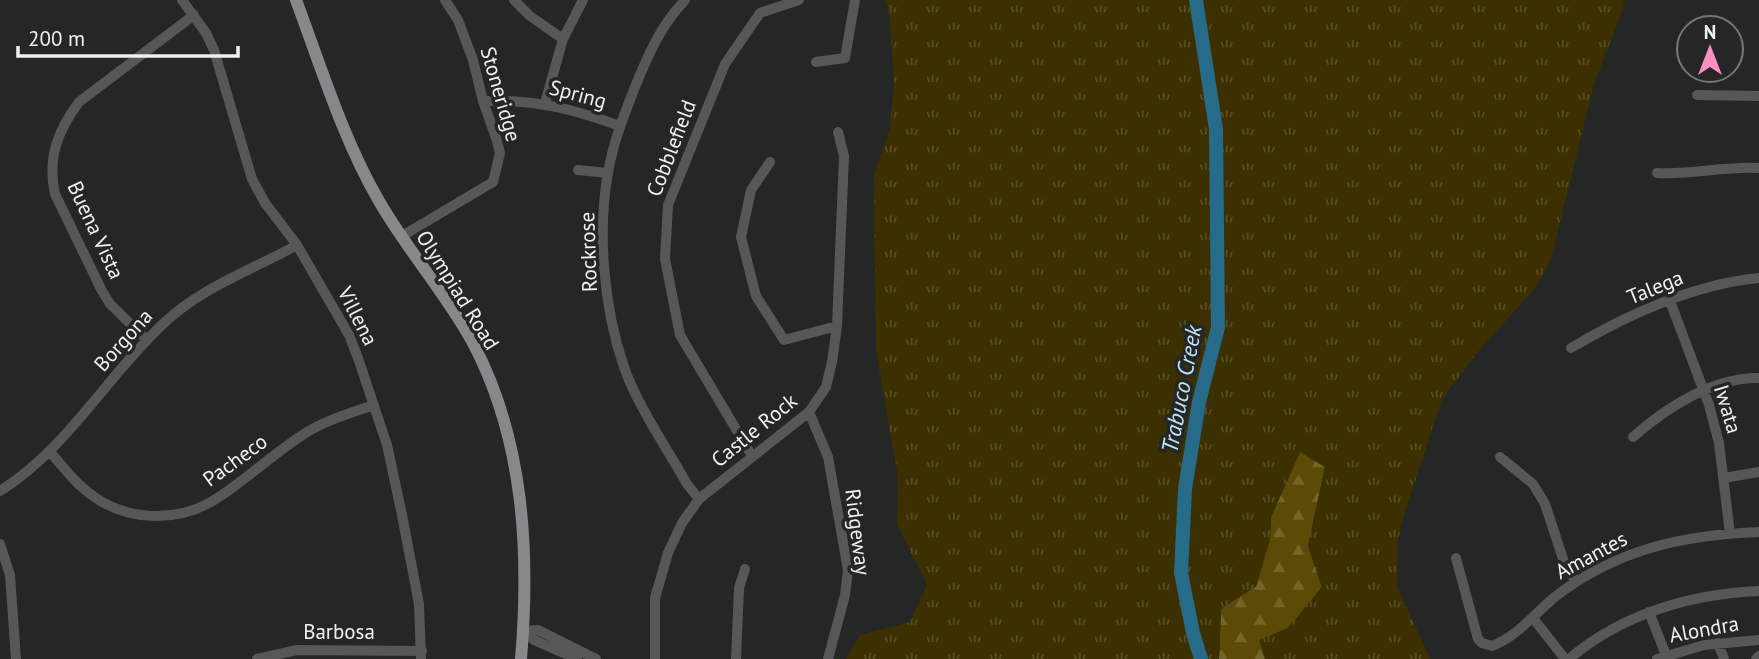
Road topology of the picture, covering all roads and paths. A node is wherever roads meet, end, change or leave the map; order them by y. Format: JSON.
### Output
{"nodes":[{"id":1,"x":182,"y":0,"type":"edge"},
{"id":2,"x":296,"y":0,"type":"edge"},
{"id":3,"x":445,"y":0,"type":"edge"},
{"id":4,"x":514,"y":0,"type":"edge"},
{"id":5,"x":583,"y":0,"type":"edge"},
{"id":6,"x":685,"y":0,"type":"edge"},
{"id":7,"x":799,"y":0,"type":"edge"},
{"id":8,"x":855,"y":0,"type":"edge"},
{"id":9,"x":194,"y":15,"type":"junction"},
{"id":10,"x":563,"y":39,"type":"junction"},
{"id":11,"x":816,"y":62,"type":"dead end"},
{"id":12,"x":1697,"y":94,"type":"dead end"},
{"id":13,"x":1759,"y":96,"type":"edge"},
{"id":14,"x":483,"y":101,"type":"junction"},
{"id":15,"x":545,"y":103,"type":"junction"},
{"id":16,"x":620,"y":127,"type":"junction"},
{"id":17,"x":838,"y":132,"type":"dead end"},
{"id":18,"x":770,"y":162,"type":"dead end"},
{"id":19,"x":1759,"y":168,"type":"edge"},
{"id":20,"x":578,"y":170,"type":"dead end"},
{"id":21,"x":608,"y":173,"type":"junction"},
{"id":22,"x":1657,"y":173,"type":"dead end"},
{"id":23,"x":402,"y":236,"type":"junction"},
{"id":24,"x":297,"y":245,"type":"junction"},
{"id":25,"x":1759,"y":278,"type":"edge"},
{"id":26,"x":1670,"y":301,"type":"junction"},
{"id":27,"x":837,"y":326,"type":"junction"},
{"id":28,"x":147,"y":340,"type":"junction"},
{"id":29,"x":1571,"y":348,"type":"dead end"},
{"id":30,"x":1759,"y":378,"type":"edge"},
{"id":31,"x":1704,"y":391,"type":"junction"},
{"id":32,"x":374,"y":405,"type":"junction"},
{"id":33,"x":809,"y":412,"type":"junction"},
{"id":34,"x":1633,"y":437,"type":"dead end"},
{"id":35,"x":50,"y":452,"type":"junction"},
{"id":36,"x":752,"y":456,"type":"junction"},
{"id":37,"x":1500,"y":457,"type":"dead end"},
{"id":38,"x":1759,"y":472,"type":"edge"},
{"id":39,"x":1724,"y":478,"type":"junction"},
{"id":40,"x":0,"y":491,"type":"edge"},
{"id":41,"x":699,"y":499,"type":"junction"},
{"id":42,"x":1759,"y":532,"type":"edge"},
{"id":43,"x":1730,"y":534,"type":"junction"},
{"id":44,"x":0,"y":544,"type":"edge"},
{"id":45,"x":1456,"y":558,"type":"dead end"},
{"id":46,"x":745,"y":569,"type":"dead end"},
{"id":47,"x":1576,"y":582,"type":"junction"},
{"id":48,"x":1759,"y":591,"type":"edge"},
{"id":49,"x":1649,"y":612,"type":"junction"},
{"id":50,"x":1533,"y":618,"type":"junction"},
{"id":51,"x":523,"y":631,"type":"junction"},
{"id":52,"x":1759,"y":640,"type":"edge"},
{"id":53,"x":555,"y":642,"type":"junction"},
{"id":54,"x":1718,"y":643,"type":"junction"},
{"id":55,"x":422,"y":655,"type":"edge"},
{"id":56,"x":1662,"y":657,"type":"edge"},
{"id":57,"x":16,"y":659,"type":"edge"},
{"id":58,"x":257,"y":659,"type":"edge"},
{"id":59,"x":521,"y":659,"type":"edge"},
{"id":60,"x":577,"y":659,"type":"edge"},
{"id":61,"x":596,"y":659,"type":"edge"},
{"id":62,"x":655,"y":659,"type":"edge"},
{"id":63,"x":737,"y":659,"type":"edge"},
{"id":64,"x":828,"y":659,"type":"edge"},
{"id":65,"x":1567,"y":659,"type":"edge"},
{"id":66,"x":1724,"y":659,"type":"edge"}],
"edges":[{"from":1,"to":9,"type":"street","name":"Villena"},
{"from":2,"to":23,"type":"main road","name":"Olympiad Road"},
{"from":3,"to":14,"type":"street","name":"Stoneridge"},
{"from":4,"to":10,"type":"street"},
{"from":5,"to":10,"type":"street"},
{"from":6,"to":16,"type":"street","name":"Rockrose"},
{"from":7,"to":36,"type":"street","name":"Cobblefield"},
{"from":8,"to":11,"type":"street"},
{"from":9,"to":24,"type":"street","name":"Villena"},
{"from":9,"to":28,"type":"street","name":"Buena Vista"},
{"from":10,"to":15,"type":"street"},
{"from":12,"to":13,"type":"street"},
{"from":14,"to":15,"type":"street","name":"Spring"},
{"from":14,"to":23,"type":"street","name":"Stoneridge"},
{"from":15,"to":16,"type":"street","name":"Spring"},
{"from":16,"to":21,"type":"street","name":"Rockrose"},
{"from":17,"to":27,"type":"street","name":"Castle Rock"},
{"from":18,"to":27,"type":"street"},
{"from":19,"to":22,"type":"street"},
{"from":20,"to":21,"type":"street"},
{"from":21,"to":41,"type":"street","name":"Rockrose"},
{"from":23,"to":51,"type":"main road","name":"Olympiad Road"},
{"from":24,"to":28,"type":"street","name":"Borgona"},
{"from":24,"to":32,"type":"street","name":"Villena"},
{"from":25,"to":26,"type":"street","name":"Talega"},
{"from":26,"to":29,"type":"street","name":"Talega"},
{"from":26,"to":31,"type":"street","name":"Iwata"},
{"from":27,"to":33,"type":"street","name":"Castle Rock"},
{"from":28,"to":35,"type":"street","name":"Borgona"},
{"from":30,"to":31,"type":"street"},
{"from":31,"to":34,"type":"street"},
{"from":31,"to":39,"type":"street","name":"Iwata"},
{"from":32,"to":35,"type":"street","name":"Pacheco"},
{"from":32,"to":55,"type":"street","name":"Villena"},
{"from":33,"to":36,"type":"street","name":"Castle Rock"},
{"from":33,"to":64,"type":"street","name":"Ridgeway"},
{"from":35,"to":40,"type":"street","name":"Borgona"},
{"from":36,"to":41,"type":"street","name":"Castle Rock"},
{"from":37,"to":47,"type":"street"},
{"from":38,"to":39,"type":"street"},
{"from":39,"to":43,"type":"street","name":"Iwata"},
{"from":41,"to":62,"type":"street","name":"Castle Rock"},
{"from":42,"to":43,"type":"street","name":"Amantes"},
{"from":43,"to":47,"type":"street","name":"Amantes"},
{"from":44,"to":57,"type":"street"},
{"from":45,"to":50,"type":"street","name":"Amantes"},
{"from":46,"to":63,"type":"street"},
{"from":47,"to":50,"type":"street","name":"Amantes"},
{"from":48,"to":49,"type":"street"},
{"from":49,"to":56,"type":"street"},
{"from":49,"to":65,"type":"street"},
{"from":50,"to":65,"type":"street"},
{"from":51,"to":53,"type":"street"},
{"from":51,"to":59,"type":"main road","name":"Olympiad Road"},
{"from":52,"to":54,"type":"street","name":"Alondra"},
{"from":53,"to":60,"type":"street"},
{"from":53,"to":61,"type":"street"},
{"from":54,"to":56,"type":"street","name":"Alondra"},
{"from":54,"to":66,"type":"street"},
{"from":55,"to":58,"type":"street","name":"Barbosa"}]}
